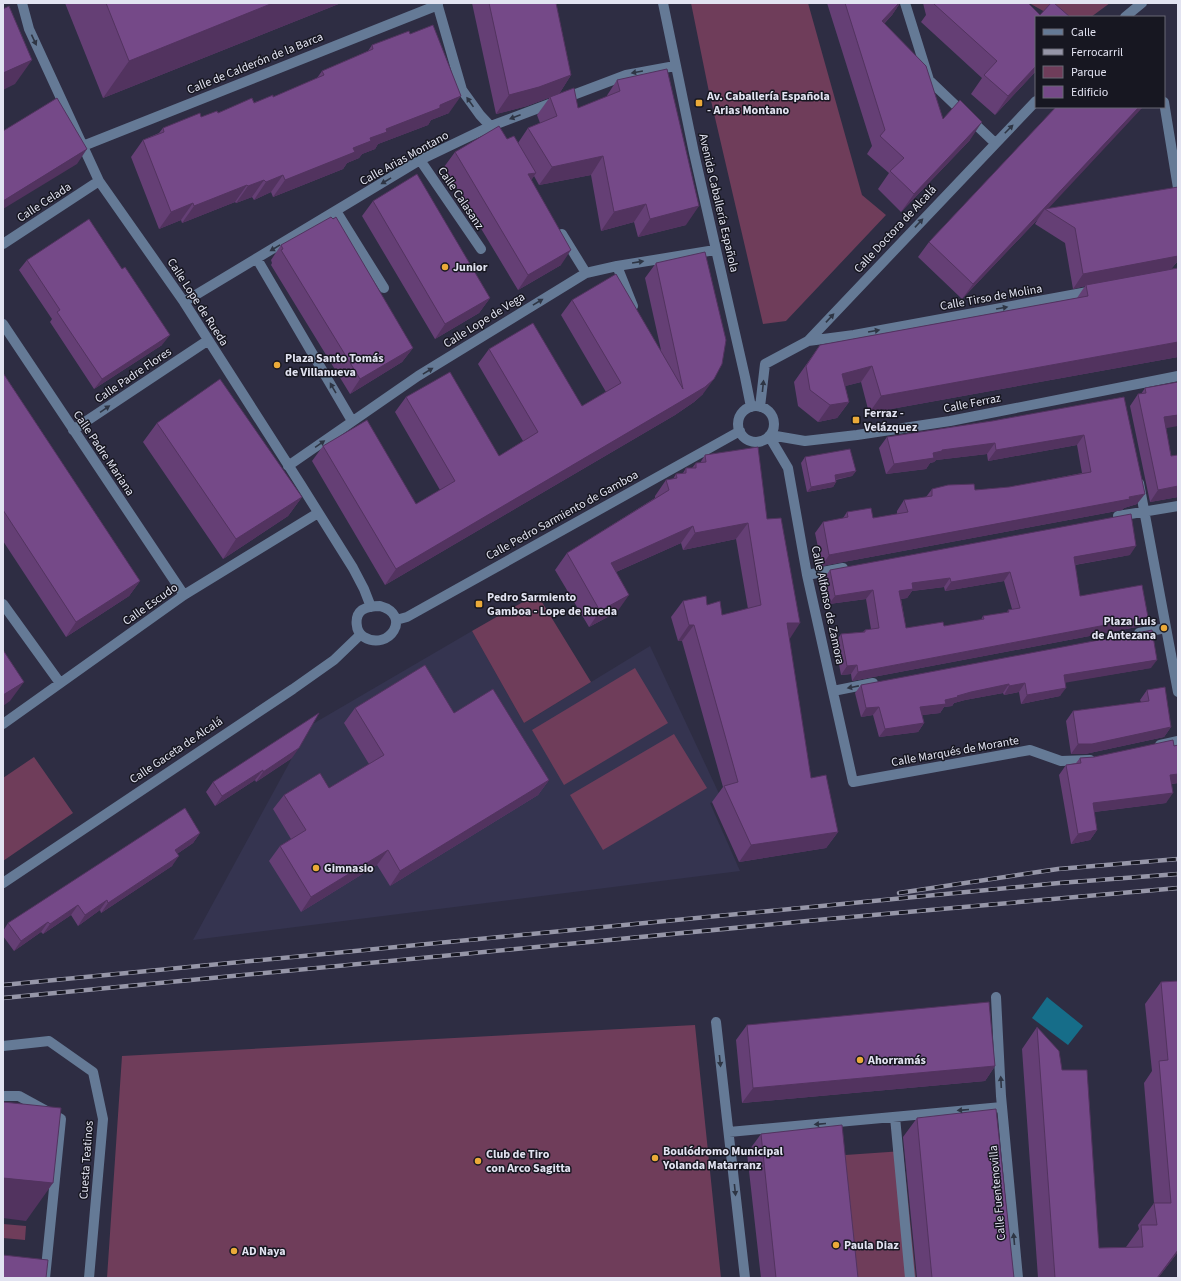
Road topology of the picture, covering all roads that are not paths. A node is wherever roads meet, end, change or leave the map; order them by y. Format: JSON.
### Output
{"nodes":[{"id":1,"x":22,"y":3,"type":"edge"},
{"id":2,"x":663,"y":3,"type":"edge"},
{"id":3,"x":905,"y":3,"type":"edge"},
{"id":4,"x":1142,"y":3,"type":"edge"},
{"id":5,"x":438,"y":4,"type":"edge"},
{"id":6,"x":1126,"y":16,"type":"edge"},
{"id":7,"x":675,"y":66,"type":"junction"},
{"id":8,"x":1035,"y":102,"type":"edge"},
{"id":9,"x":1165,"y":108,"type":"edge"},
{"id":10,"x":491,"y":126,"type":"junction"},
{"id":11,"x":500,"y":135,"type":"edge"},
{"id":12,"x":995,"y":143,"type":"junction"},
{"id":13,"x":83,"y":146,"type":"junction"},
{"id":14,"x":420,"y":160,"type":"junction"},
{"id":15,"x":99,"y":181,"type":"junction"},
{"id":16,"x":1178,"y":188,"type":"edge"},
{"id":17,"x":336,"y":211,"type":"junction"},
{"id":18,"x":557,"y":226,"type":"edge"},
{"id":19,"x":3,"y":244,"type":"edge"},
{"id":20,"x":481,"y":250,"type":"dead end"},
{"id":21,"x":716,"y":250,"type":"junction"},
{"id":22,"x":257,"y":259,"type":"junction"},
{"id":23,"x":617,"y":266,"type":"junction"},
{"id":24,"x":586,"y":273,"type":"junction"},
{"id":25,"x":384,"y":288,"type":"dead end"},
{"id":26,"x":1100,"y":290,"type":"edge"},
{"id":27,"x":184,"y":302,"type":"junction"},
{"id":28,"x":637,"y":318,"type":"edge"},
{"id":29,"x":3,"y":324,"type":"edge"},
{"id":30,"x":207,"y":341,"type":"junction"},
{"id":31,"x":808,"y":341,"type":"junction"},
{"id":32,"x":1178,"y":376,"type":"edge"},
{"id":33,"x":1119,"y":388,"type":"junction"},
{"id":34,"x":1121,"y":399,"type":"edge"},
{"id":35,"x":755,"y":407,"type":"junction"},
{"id":36,"x":352,"y":421,"type":"junction"},
{"id":37,"x":73,"y":430,"type":"junction"},
{"id":38,"x":740,"y":431,"type":"junction"},
{"id":39,"x":769,"y":436,"type":"junction"},
{"id":40,"x":288,"y":466,"type":"junction"},
{"id":41,"x":1138,"y":475,"type":"edge"},
{"id":42,"x":1178,"y":506,"type":"edge"},
{"id":43,"x":1145,"y":511,"type":"junction"},
{"id":44,"x":318,"y":513,"type":"junction"},
{"id":45,"x":1106,"y":519,"type":"edge"},
{"id":46,"x":854,"y":566,"type":"edge"},
{"id":47,"x":807,"y":575,"type":"junction"},
{"id":48,"x":184,"y":596,"type":"junction"},
{"id":49,"x":3,"y":604,"type":"edge"},
{"id":50,"x":371,"y":607,"type":"junction"},
{"id":51,"x":396,"y":620,"type":"junction"},
{"id":52,"x":1166,"y":628,"type":"junction"},
{"id":53,"x":360,"y":635,"type":"junction"},
{"id":54,"x":1127,"y":635,"type":"edge"},
{"id":55,"x":887,"y":681,"type":"edge"},
{"id":56,"x":60,"y":683,"type":"junction"},
{"id":57,"x":833,"y":691,"type":"junction"},
{"id":58,"x":1178,"y":692,"type":"edge"},
{"id":59,"x":3,"y":724,"type":"edge"},
{"id":60,"x":1178,"y":741,"type":"edge"},
{"id":61,"x":1148,"y":748,"type":"edge"},
{"id":62,"x":1102,"y":757,"type":"edge"},
{"id":63,"x":853,"y":782,"type":"joint"},
{"id":64,"x":3,"y":882,"type":"edge"},
{"id":65,"x":996,"y":996,"type":"dead end"},
{"id":66,"x":716,"y":1022,"type":"dead end"},
{"id":67,"x":3,"y":1046,"type":"edge"},
{"id":68,"x":3,"y":1096,"type":"edge"},
{"id":69,"x":1002,"y":1106,"type":"junction"},
{"id":70,"x":895,"y":1117,"type":"junction"},
{"id":71,"x":729,"y":1132,"type":"junction"},
{"id":72,"x":45,"y":1278,"type":"edge"},
{"id":73,"x":89,"y":1278,"type":"edge"},
{"id":74,"x":745,"y":1278,"type":"edge"},
{"id":75,"x":910,"y":1278,"type":"edge"},
{"id":76,"x":1018,"y":1278,"type":"edge"}],
"edges":[{"from":1,"to":13,"type":"street","name":"Calle Lope de Rueda","one_way":true},
{"from":2,"to":7,"type":"street","name":"Avenida Caballería Española"},
{"from":3,"to":12,"type":"street"},
{"from":4,"to":6,"type":"street"},
{"from":10,"to":5,"type":"street","one_way":true},
{"from":5,"to":13,"type":"street","name":"Calle de Calderón de la Barca"},
{"from":7,"to":10,"type":"street","name":"Calle Arias Montano","one_way":true},
{"from":7,"to":21,"type":"street","name":"Avenida Caballería Española"},
{"from":12,"to":8,"type":"street","name":"Calle Doctora de Alcalá","one_way":true},
{"from":9,"to":16,"type":"street"},
{"from":10,"to":11,"type":"street"},
{"from":10,"to":14,"type":"street","name":"Calle Arias Montano"},
{"from":31,"to":12,"type":"street","name":"Calle Doctora de Alcalá","one_way":true},
{"from":13,"to":15,"type":"street","name":"Calle Lope de Rueda"},
{"from":14,"to":17,"type":"street","name":"Calle Arias Montano","one_way":true},
{"from":14,"to":20,"type":"street","name":"Calle Calasanz"},
{"from":15,"to":19,"type":"street","name":"Calle Celada"},
{"from":15,"to":27,"type":"street","name":"Calle Lope de Rueda"},
{"from":17,"to":22,"type":"street","name":"Calle Arias Montano","one_way":true},
{"from":17,"to":25,"type":"street"},
{"from":18,"to":24,"type":"street"},
{"from":23,"to":21,"type":"street","name":"Calle Lope de Vega","one_way":true},
{"from":21,"to":35,"type":"street","name":"Avenida Caballería Española"},
{"from":22,"to":27,"type":"street","name":"Calle Arias Montano"},
{"from":36,"to":22,"type":"street","one_way":true},
{"from":23,"to":24,"type":"street","name":"Calle Lope de Vega"},
{"from":23,"to":28,"type":"street"},
{"from":36,"to":24,"type":"street","name":"Calle Lope de Vega","one_way":true},
{"from":31,"to":26,"type":"street","name":"Calle Tirso de Molina","one_way":true},
{"from":27,"to":30,"type":"street","name":"Calle Lope de Rueda"},
{"from":29,"to":37,"type":"street","name":"Calle Padre Mariana"},
{"from":37,"to":30,"type":"street","name":"Calle Padre Flores","one_way":true},
{"from":30,"to":40,"type":"street","name":"Calle Lope de Rueda"},
{"from":35,"to":31,"type":"street","name":"Calle Doctora de Alcalá","one_way":true},
{"from":32,"to":33,"type":"street","name":"Calle Ferraz"},
{"from":33,"to":34,"type":"street"},
{"from":33,"to":39,"type":"street","name":"Calle Ferraz"},
{"from":35,"to":38,"type":"street"},
{"from":35,"to":39,"type":"street"},
{"from":40,"to":36,"type":"street","name":"Calle Lope de Vega","one_way":true},
{"from":37,"to":48,"type":"street","name":"Calle Padre Mariana"},
{"from":38,"to":39,"type":"street"},
{"from":38,"to":51,"type":"street","name":"Calle Pedro Sarmiento de Gamboa"},
{"from":39,"to":47,"type":"street","name":"Calle Alfonso de Zamora"},
{"from":40,"to":44,"type":"street","name":"Calle Lope de Rueda"},
{"from":41,"to":43,"type":"street"},
{"from":42,"to":43,"type":"street"},
{"from":43,"to":45,"type":"street"},
{"from":43,"to":52,"type":"street"},
{"from":44,"to":48,"type":"street","name":"Calle Escudo"},
{"from":44,"to":50,"type":"street","name":"Calle Lope de Rueda"},
{"from":46,"to":47,"type":"street"},
{"from":47,"to":57,"type":"street","name":"Calle Alfonso de Zamora"},
{"from":48,"to":56,"type":"street","name":"Calle Escudo"},
{"from":49,"to":56,"type":"street"},
{"from":50,"to":51,"type":"street"},
{"from":50,"to":53,"type":"street"},
{"from":51,"to":53,"type":"street"},
{"from":52,"to":54,"type":"street"},
{"from":52,"to":58,"type":"street"},
{"from":53,"to":64,"type":"street","name":"Calle Gaceta de Alcalá"},
{"from":55,"to":57,"type":"street","one_way":true},
{"from":56,"to":59,"type":"street","name":"Calle Escudo"},
{"from":57,"to":63,"type":"street","name":"Calle Alfonso de Zamora"},
{"from":60,"to":61,"type":"street"},
{"from":62,"to":63,"type":"street","name":"Calle Marqués de Morante"},
{"from":69,"to":65,"type":"street","name":"Calle Fuentenovilla","one_way":true},
{"from":66,"to":71,"type":"street","one_way":true},
{"from":67,"to":73,"type":"street","name":"Cuesta Teatinos"},
{"from":68,"to":72,"type":"street"},
{"from":69,"to":70,"type":"street","one_way":true},
{"from":76,"to":69,"type":"street","name":"Calle Fuentenovilla","one_way":true},
{"from":70,"to":71,"type":"street","one_way":true},
{"from":70,"to":75,"type":"street"},
{"from":71,"to":74,"type":"street","one_way":true}]}
